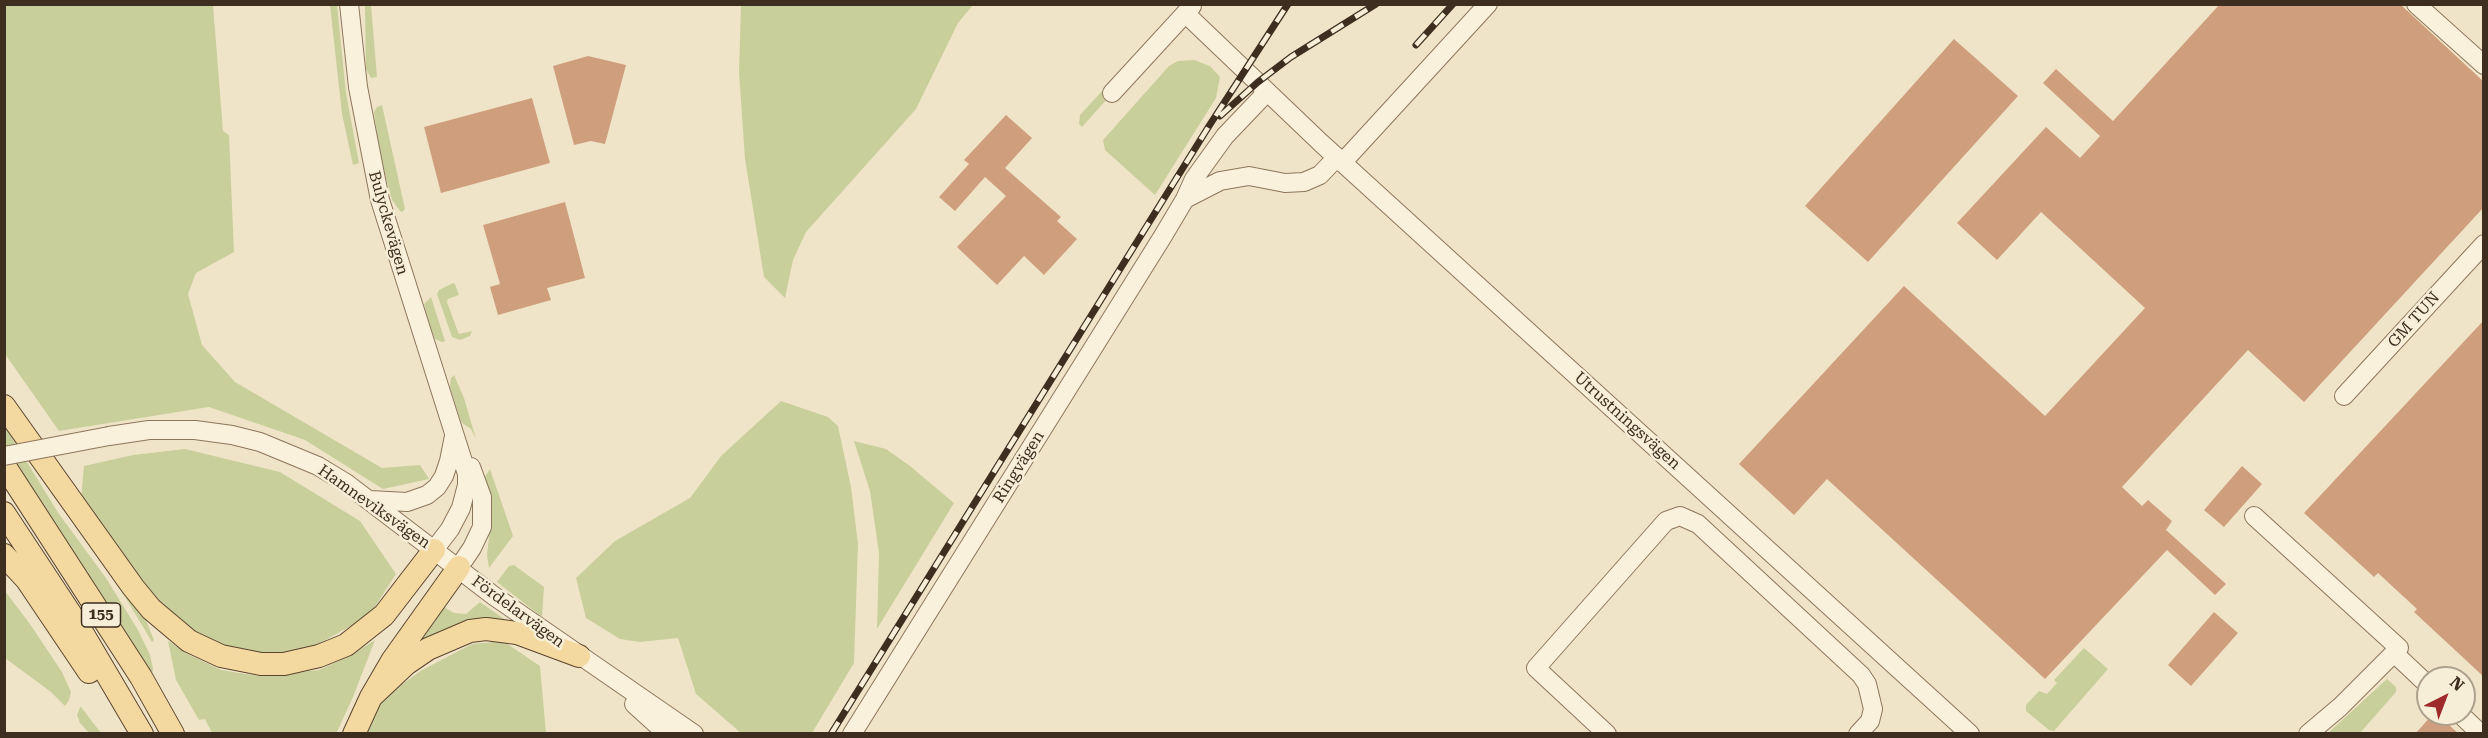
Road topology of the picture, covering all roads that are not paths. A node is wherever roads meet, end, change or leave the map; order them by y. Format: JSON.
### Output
{"nodes":[{"id":1,"x":349,"y":4,"type":"edge"},
{"id":2,"x":1488,"y":4,"type":"edge"},
{"id":3,"x":2416,"y":4,"type":"edge"},
{"id":4,"x":1190,"y":9,"type":"edge"},
{"id":5,"x":2484,"y":65,"type":"edge"},
{"id":6,"x":1267,"y":92,"type":"junction"},
{"id":7,"x":1112,"y":93,"type":"dead end"},
{"id":8,"x":1340,"y":160,"type":"junction"},
{"id":9,"x":1185,"y":200,"type":"junction"},
{"id":10,"x":2484,"y":244,"type":"edge"},
{"id":11,"x":2344,"y":396,"type":"dead end"},
{"id":12,"x":4,"y":406,"type":"edge"},
{"id":13,"x":457,"y":442,"type":"junction"},
{"id":14,"x":4,"y":456,"type":"edge"},
{"id":15,"x":4,"y":465,"type":"edge"},
{"id":16,"x":368,"y":500,"type":"junction"},
{"id":17,"x":4,"y":513,"type":"edge"},
{"id":18,"x":2254,"y":516,"type":"dead end"},
{"id":19,"x":434,"y":550,"type":"junction"},
{"id":20,"x":4,"y":555,"type":"edge"},
{"id":21,"x":459,"y":567,"type":"junction"},
{"id":22,"x":2396,"y":650,"type":"junction"},
{"id":23,"x":579,"y":656,"type":"junction"},
{"id":24,"x":2416,"y":672,"type":"edge"},
{"id":25,"x":371,"y":697,"type":"junction"},
{"id":26,"x":124,"y":734,"type":"edge"},
{"id":27,"x":142,"y":734,"type":"edge"},
{"id":28,"x":173,"y":734,"type":"edge"},
{"id":29,"x":354,"y":734,"type":"edge"},
{"id":30,"x":667,"y":734,"type":"edge"},
{"id":31,"x":694,"y":734,"type":"edge"},
{"id":32,"x":852,"y":734,"type":"edge"},
{"id":33,"x":1607,"y":734,"type":"edge"},
{"id":34,"x":1858,"y":734,"type":"edge"},
{"id":35,"x":1970,"y":734,"type":"edge"},
{"id":36,"x":2308,"y":734,"type":"edge"}],
"edges":[{"from":1,"to":13,"type":"street","name":"Bulyckevägen"},
{"from":2,"to":8,"type":"street","name":"Ringvägen"},
{"from":3,"to":5,"type":"street"},
{"from":4,"to":6,"type":"street"},
{"from":4,"to":7,"type":"street"},
{"from":6,"to":8,"type":"street","name":"Utrustningsvägen"},
{"from":6,"to":9,"type":"street","name":"Ringvägen"},
{"from":8,"to":9,"type":"street","name":"Ringvägen"},
{"from":8,"to":35,"type":"street","name":"Utrustningsvägen"},
{"from":9,"to":32,"type":"street","name":"Ringvägen"},
{"from":10,"to":11,"type":"street","name":"GM TUN"},
{"from":12,"to":19,"type":"main road"},
{"from":13,"to":16,"type":"street","name":"Bulyckevägen"},
{"from":13,"to":19,"type":"street","name":"Bulyckevägen"},
{"from":13,"to":21,"type":"street","name":"Bulyckevägen"},
{"from":14,"to":16,"type":"street","name":"Hamneviksvägen","bridge":true},
{"from":15,"to":28,"type":"main road","number":"155"},
{"from":16,"to":19,"type":"street","name":"Hamneviksvägen"},
{"from":17,"to":27,"type":"main road","number":"155"},
{"from":18,"to":22,"type":"street"},
{"from":19,"to":21,"type":"street","name":"Hamneviksvägen"},
{"from":20,"to":26,"type":"main road"},
{"from":21,"to":23,"type":"street","name":"Fördelarvägen"},
{"from":21,"to":25,"type":"main road"},
{"from":22,"to":24,"type":"street"},
{"from":22,"to":36,"type":"street"},
{"from":23,"to":25,"type":"main road"},
{"from":23,"to":30,"type":"street","name":"Fördelarvägen"},
{"from":23,"to":31,"type":"street","name":"Fördelarvägen"},
{"from":25,"to":29,"type":"main road"},
{"from":33,"to":34,"type":"street"}]}
